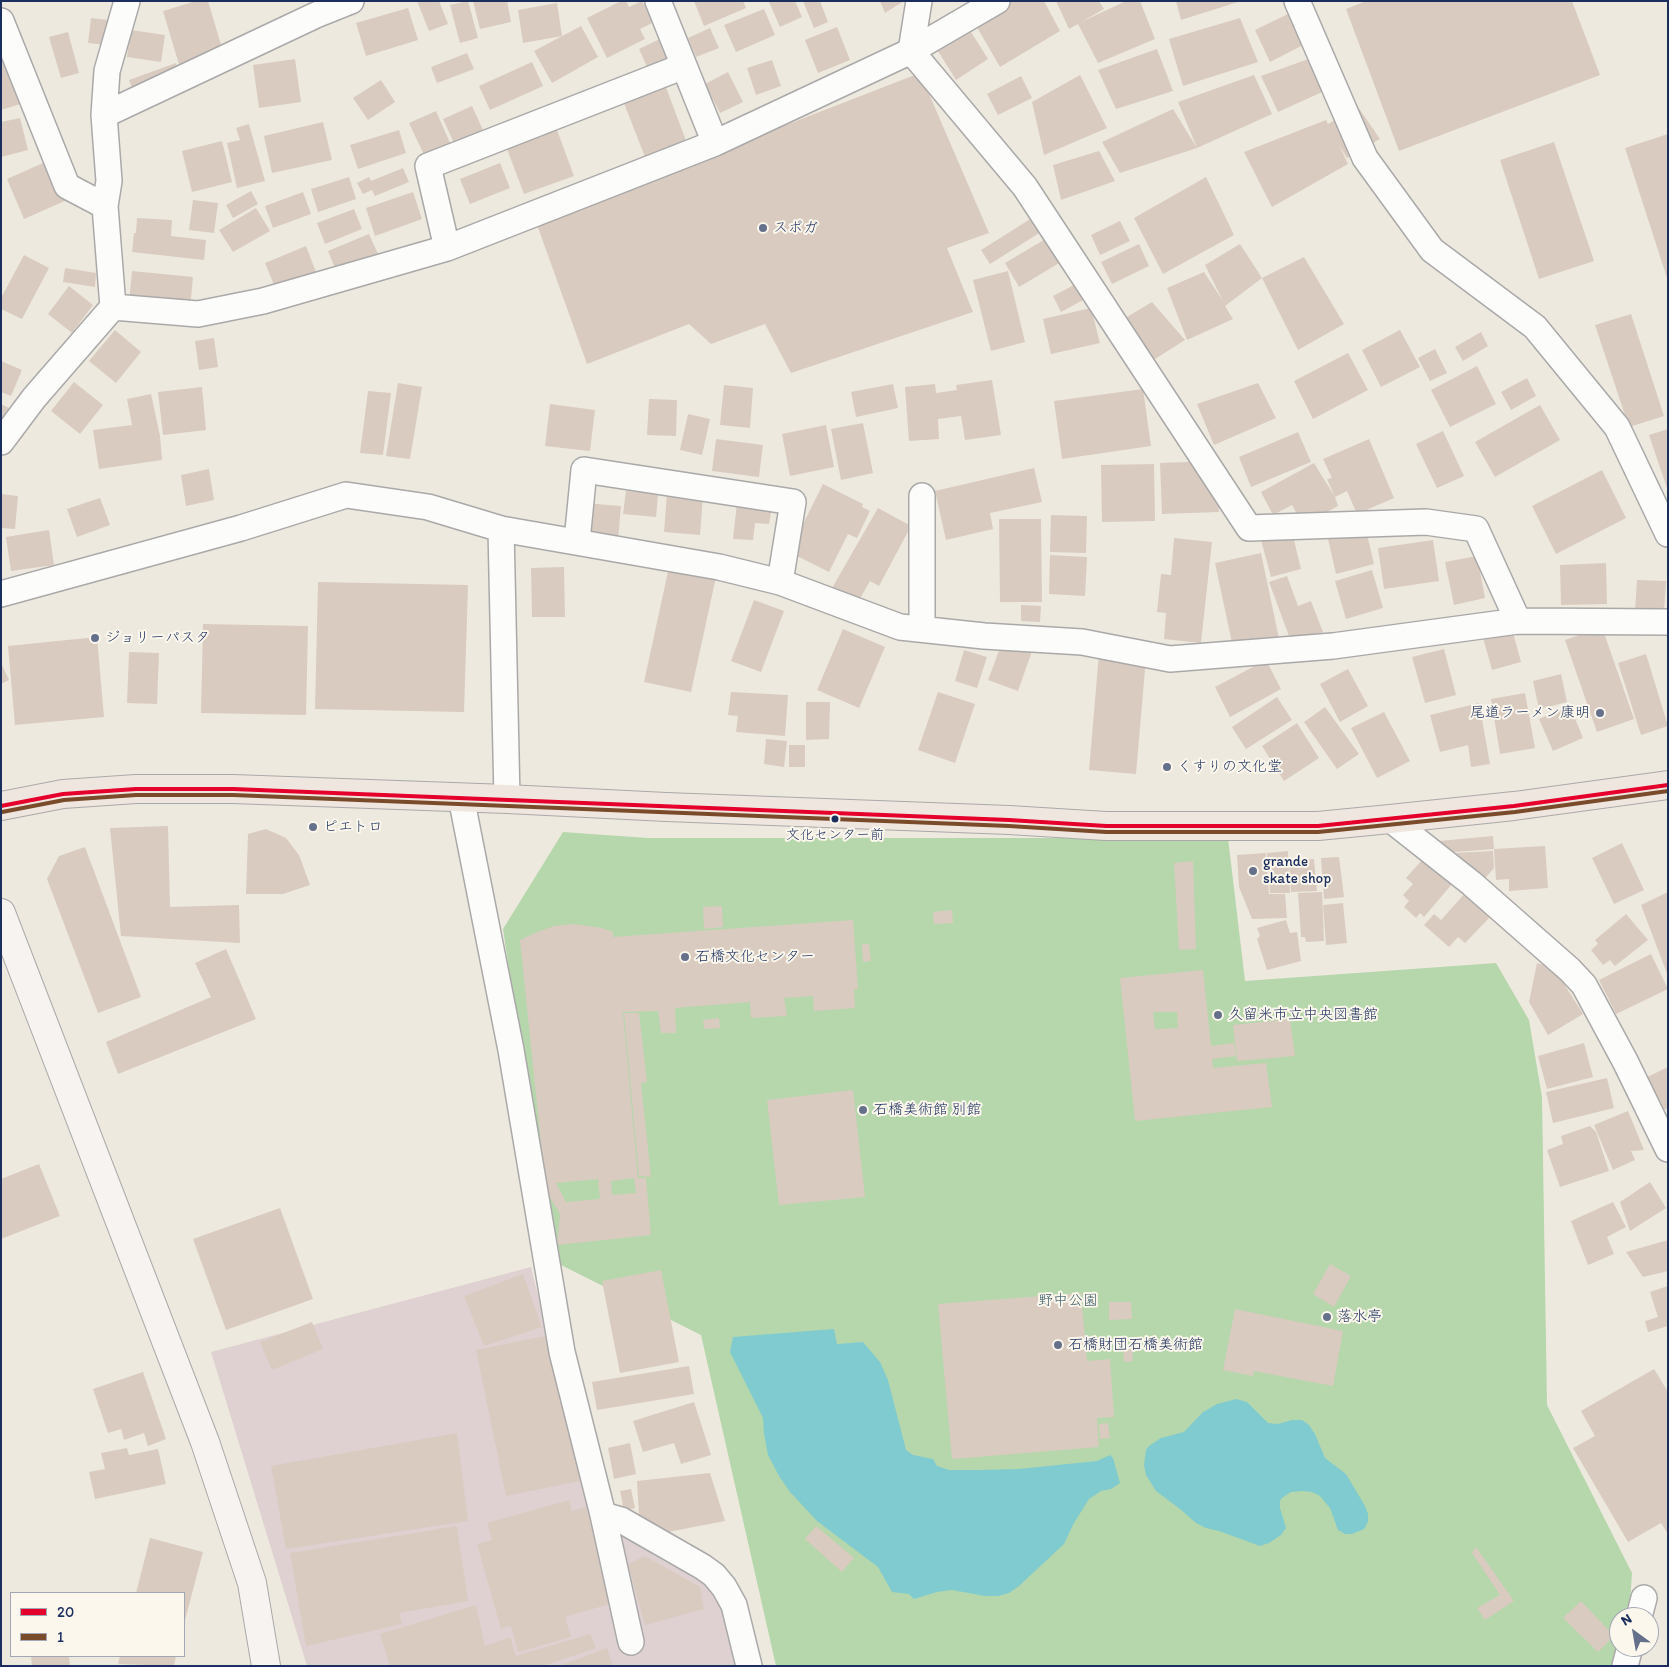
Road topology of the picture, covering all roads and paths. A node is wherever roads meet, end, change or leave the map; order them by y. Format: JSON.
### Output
{"nodes":[{"id":1,"x":127,"y":1,"type":"edge"},
{"id":2,"x":350,"y":1,"type":"edge"},
{"id":3,"x":658,"y":1,"type":"edge"},
{"id":4,"x":919,"y":1,"type":"edge"},
{"id":5,"x":997,"y":1,"type":"edge"},
{"id":6,"x":1297,"y":1,"type":"edge"},
{"id":7,"x":1,"y":21,"type":"edge"},
{"id":8,"x":912,"y":51,"type":"junction"},
{"id":9,"x":684,"y":66,"type":"junction"},
{"id":10,"x":104,"y":115,"type":"junction"},
{"id":11,"x":715,"y":143,"type":"junction"},
{"id":12,"x":104,"y":206,"type":"junction"},
{"id":13,"x":447,"y":248,"type":"junction"},
{"id":14,"x":113,"y":307,"type":"junction"},
{"id":15,"x":1,"y":442,"type":"edge"},
{"id":16,"x":922,"y":496,"type":"dead end"},
{"id":17,"x":501,"y":529,"type":"junction"},
{"id":18,"x":1668,"y":534,"type":"edge"},
{"id":19,"x":577,"y":541,"type":"junction"},
{"id":20,"x":780,"y":582,"type":"junction"},
{"id":21,"x":1,"y":594,"type":"edge"},
{"id":22,"x":1518,"y":621,"type":"junction"},
{"id":23,"x":1668,"y":622,"type":"edge"},
{"id":24,"x":922,"y":629,"type":"junction"},
{"id":25,"x":1668,"y":785,"type":"edge"},
{"id":26,"x":461,"y":797,"type":"junction"},
{"id":27,"x":508,"y":799,"type":"junction"},
{"id":28,"x":1,"y":806,"type":"edge"},
{"id":29,"x":1390,"y":820,"type":"junction"},
{"id":30,"x":1,"y":913,"type":"edge"},
{"id":31,"x":1668,"y":1149,"type":"edge"},
{"id":32,"x":603,"y":1515,"type":"junction"},
{"id":33,"x":631,"y":1642,"type":"dead end"},
{"id":34,"x":266,"y":1666,"type":"edge"},
{"id":35,"x":749,"y":1666,"type":"edge"}],
"edges":[{"from":1,"to":10,"type":"street"},
{"from":2,"to":10,"type":"street"},
{"from":3,"to":9,"type":"street"},
{"from":4,"to":8,"type":"street"},
{"from":5,"to":8,"type":"street"},
{"from":6,"to":18,"type":"street"},
{"from":7,"to":12,"type":"street"},
{"from":8,"to":11,"type":"street"},
{"from":8,"to":22,"type":"street"},
{"from":9,"to":11,"type":"street"},
{"from":9,"to":13,"type":"street"},
{"from":10,"to":12,"type":"street"},
{"from":11,"to":13,"type":"street"},
{"from":12,"to":14,"type":"street"},
{"from":13,"to":14,"type":"street"},
{"from":14,"to":15,"type":"street"},
{"from":16,"to":24,"type":"street"},
{"from":17,"to":19,"type":"street"},
{"from":17,"to":21,"type":"street"},
{"from":17,"to":27,"type":"street"},
{"from":19,"to":20,"type":"street"},
{"from":19,"to":20,"type":"street"},
{"from":20,"to":24,"type":"street"},
{"from":22,"to":23,"type":"street"},
{"from":22,"to":24,"type":"street"},
{"from":25,"to":29,"type":"highway"},
{"from":26,"to":27,"type":"highway"},
{"from":26,"to":28,"type":"highway"},
{"from":26,"to":32,"type":"street"},
{"from":27,"to":29,"type":"highway"},
{"from":29,"to":31,"type":"street"},
{"from":30,"to":34,"type":"street"},
{"from":32,"to":33,"type":"street"},
{"from":32,"to":35,"type":"street"}]}
